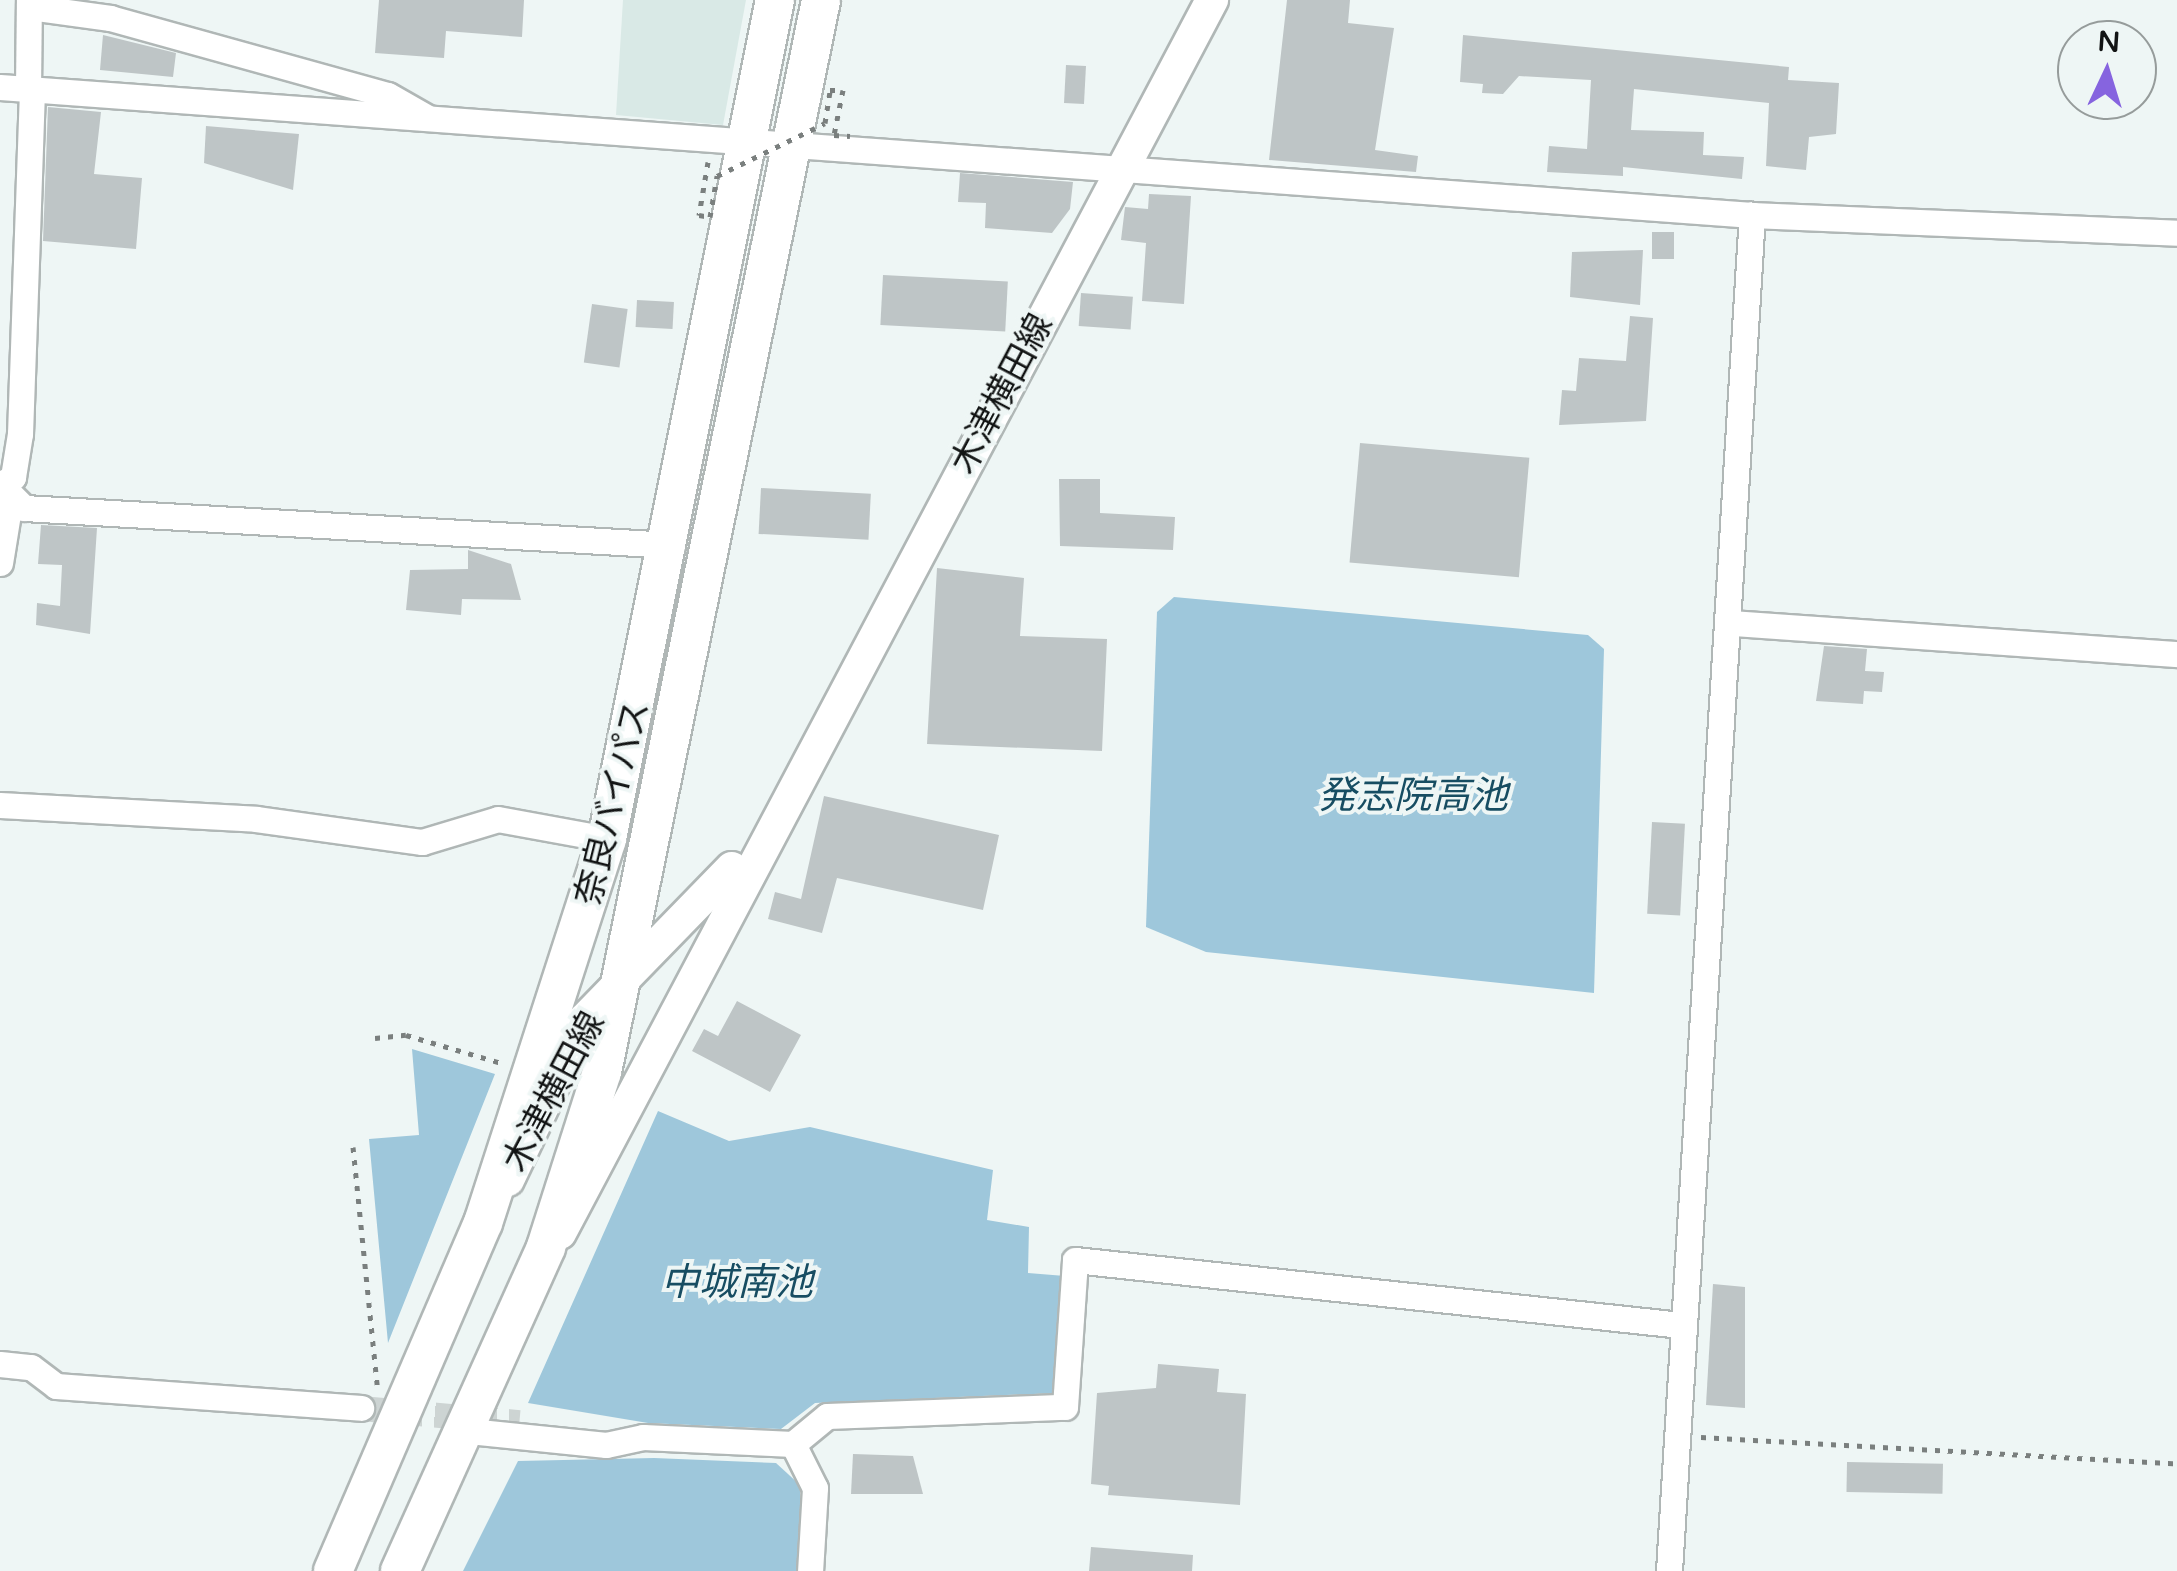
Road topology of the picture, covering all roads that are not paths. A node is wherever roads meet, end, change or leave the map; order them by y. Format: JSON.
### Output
{"nodes":[{"id":1,"x":775,"y":0,"type":"edge"},
{"id":2,"x":821,"y":0,"type":"edge"},
{"id":3,"x":1212,"y":0,"type":"edge"},
{"id":4,"x":30,"y":3,"type":"edge"},
{"id":5,"x":112,"y":9,"type":"edge"},
{"id":6,"x":0,"y":87,"type":"edge"},
{"id":7,"x":30,"y":91,"type":"junction"},
{"id":8,"x":432,"y":122,"type":"junction"},
{"id":9,"x":749,"y":146,"type":"junction"},
{"id":10,"x":794,"y":150,"type":"junction"},
{"id":11,"x":1120,"y":170,"type":"junction"},
{"id":12,"x":1752,"y":215,"type":"junction"},
{"id":13,"x":2177,"y":233,"type":"edge"},
{"id":14,"x":3,"y":490,"type":"edge"},
{"id":15,"x":672,"y":545,"type":"junction"},
{"id":16,"x":0,"y":563,"type":"edge"},
{"id":17,"x":1732,"y":623,"type":"junction"},
{"id":18,"x":2177,"y":654,"type":"edge"},
{"id":19,"x":791,"y":788,"type":"junction"},
{"id":20,"x":0,"y":805,"type":"edge"},
{"id":21,"x":607,"y":839,"type":"junction"},
{"id":22,"x":626,"y":973,"type":"junction"},
{"id":23,"x":483,"y":1223,"type":"junction"},
{"id":24,"x":546,"y":1246,"type":"junction"},
{"id":25,"x":1681,"y":1324,"type":"junction"},
{"id":26,"x":0,"y":1364,"type":"edge"},
{"id":27,"x":361,"y":1408,"type":"tunnel mouth"},
{"id":28,"x":519,"y":1422,"type":"tunnel mouth"},
{"id":29,"x":469,"y":1432,"type":"junction"},
{"id":30,"x":643,"y":1437,"type":"junction"},
{"id":31,"x":793,"y":1444,"type":"junction"},
{"id":32,"x":333,"y":1571,"type":"edge"},
{"id":33,"x":400,"y":1571,"type":"edge"},
{"id":34,"x":810,"y":1571,"type":"edge"},
{"id":35,"x":1668,"y":1571,"type":"edge"}],
"edges":[{"from":1,"to":9,"type":"highway","name":"奈良バイパス"},
{"from":2,"to":10,"type":"highway","name":"奈良バイパス"},
{"from":3,"to":11,"type":"main road","name":"木津横田線"},
{"from":4,"to":5,"type":"street"},
{"from":4,"to":7,"type":"street"},
{"from":5,"to":8,"type":"street"},
{"from":6,"to":7,"type":"street"},
{"from":7,"to":8,"type":"street"},
{"from":7,"to":14,"type":"street"},
{"from":8,"to":9,"type":"street"},
{"from":9,"to":10,"type":"street"},
{"from":9,"to":15,"type":"highway","name":"奈良バイパス"},
{"from":10,"to":11,"type":"street"},
{"from":10,"to":22,"type":"highway","name":"奈良バイパス"},
{"from":11,"to":12,"type":"street"},
{"from":11,"to":19,"type":"main road","name":"木津横田線"},
{"from":12,"to":13,"type":"street"},
{"from":12,"to":17,"type":"street"},
{"from":14,"to":15,"type":"street"},
{"from":14,"to":16,"type":"street"},
{"from":15,"to":21,"type":"highway","name":"奈良バイパス"},
{"from":17,"to":18,"type":"street"},
{"from":17,"to":25,"type":"street"},
{"from":19,"to":22,"type":"main road","name":"木津横田線"},
{"from":19,"to":24,"type":"main road","name":"木津横田線"},
{"from":20,"to":21,"type":"street"},
{"from":21,"to":23,"type":"highway","name":"奈良バイパス"},
{"from":22,"to":23,"type":"main road","name":"木津横田線"},
{"from":22,"to":24,"type":"highway","name":"奈良バイパス"},
{"from":23,"to":32,"type":"highway","name":"奈良バイパス"},
{"from":24,"to":29,"type":"highway","name":"奈良バイパス"},
{"from":25,"to":31,"type":"street"},
{"from":25,"to":35,"type":"street"},
{"from":26,"to":27,"type":"street"},
{"from":28,"to":30,"type":"street"},
{"from":29,"to":30,"type":"street"},
{"from":29,"to":33,"type":"highway","name":"奈良バイパス"},
{"from":30,"to":31,"type":"street"},
{"from":31,"to":34,"type":"street"}]}
